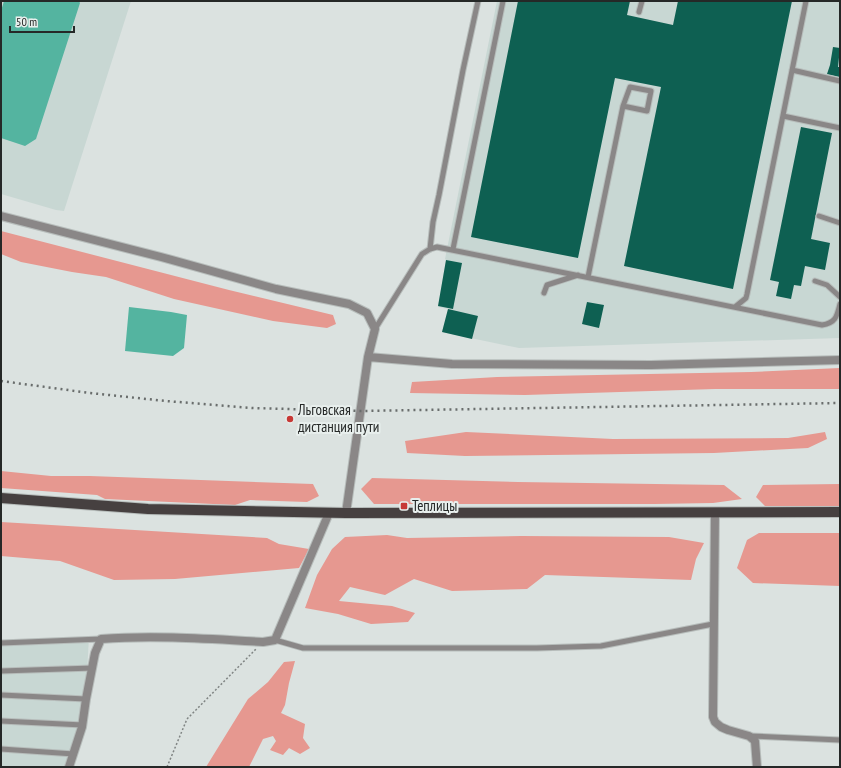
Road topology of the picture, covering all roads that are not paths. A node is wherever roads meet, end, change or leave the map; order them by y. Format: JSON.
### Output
{"nodes":[{"id":1,"x":478,"y":1,"type":"edge"},
{"id":2,"x":503,"y":1,"type":"edge"},
{"id":3,"x":642,"y":1,"type":"edge"},
{"id":4,"x":806,"y":1,"type":"edge"},
{"id":5,"x":640,"y":12,"type":"dead end"},
{"id":6,"x":792,"y":70,"type":"junction"},
{"id":7,"x":840,"y":81,"type":"edge"},
{"id":8,"x":623,"y":106,"type":"junction"},
{"id":9,"x":783,"y":116,"type":"junction"},
{"id":10,"x":840,"y":128,"type":"edge"},
{"id":11,"x":1,"y":216,"type":"edge"},
{"id":12,"x":819,"y":216,"type":"dead end"},
{"id":13,"x":840,"y":223,"type":"edge"},
{"id":14,"x":430,"y":249,"type":"junction"},
{"id":15,"x":453,"y":249,"type":"junction"},
{"id":16,"x":579,"y":275,"type":"junction"},
{"id":17,"x":588,"y":277,"type":"junction"},
{"id":18,"x":815,"y":281,"type":"dead end"},
{"id":19,"x":544,"y":292,"type":"dead end"},
{"id":20,"x":840,"y":296,"type":"edge"},
{"id":21,"x":840,"y":304,"type":"edge"},
{"id":22,"x":735,"y":307,"type":"junction"},
{"id":23,"x":375,"y":329,"type":"junction"},
{"id":24,"x":368,"y":357,"type":"junction"},
{"id":25,"x":840,"y":360,"type":"edge"},
{"id":26,"x":1,"y":498,"type":"edge"},
{"id":27,"x":715,"y":512,"type":"junction"},
{"id":28,"x":840,"y":512,"type":"edge"},
{"id":29,"x":329,"y":513,"type":"junction"},
{"id":30,"x":346,"y":513,"type":"junction"},
{"id":31,"x":714,"y":624,"type":"junction"},
{"id":32,"x":101,"y":639,"type":"junction"},
{"id":33,"x":275,"y":640,"type":"junction"},
{"id":34,"x":1,"y":643,"type":"edge"},
{"id":35,"x":93,"y":668,"type":"junction"},
{"id":36,"x":1,"y":672,"type":"edge"},
{"id":37,"x":1,"y":695,"type":"edge"},
{"id":38,"x":86,"y":699,"type":"junction"},
{"id":39,"x":1,"y":721,"type":"edge"},
{"id":40,"x":83,"y":725,"type":"junction"},
{"id":41,"x":749,"y":736,"type":"junction"},
{"id":42,"x":840,"y":740,"type":"edge"},
{"id":43,"x":1,"y":749,"type":"edge"},
{"id":44,"x":74,"y":754,"type":"junction"},
{"id":45,"x":69,"y":767,"type":"edge"},
{"id":46,"x":757,"y":767,"type":"edge"}],
"edges":[{"from":1,"to":14,"type":"lane"},
{"from":2,"to":15,"type":"lane"},
{"from":3,"to":5,"type":"lane"},
{"from":4,"to":6,"type":"lane"},
{"from":6,"to":7,"type":"lane"},
{"from":6,"to":9,"type":"lane"},
{"from":8,"to":8,"type":"lane"},
{"from":8,"to":17,"type":"lane"},
{"from":9,"to":10,"type":"lane"},
{"from":9,"to":22,"type":"lane"},
{"from":11,"to":23,"type":"street"},
{"from":12,"to":13,"type":"lane"},
{"from":14,"to":15,"type":"lane"},
{"from":14,"to":23,"type":"lane"},
{"from":15,"to":16,"type":"lane"},
{"from":16,"to":17,"type":"lane"},
{"from":16,"to":19,"type":"lane"},
{"from":17,"to":22,"type":"lane"},
{"from":18,"to":20,"type":"lane"},
{"from":21,"to":22,"type":"lane"},
{"from":23,"to":24,"type":"street"},
{"from":24,"to":25,"type":"street"},
{"from":24,"to":30,"type":"street"},
{"from":26,"to":29,"type":"main road"},
{"from":27,"to":28,"type":"main road"},
{"from":27,"to":30,"type":"main road"},
{"from":27,"to":31,"type":"street"},
{"from":29,"to":30,"type":"main road"},
{"from":29,"to":33,"type":"street"},
{"from":31,"to":33,"type":"lane"},
{"from":31,"to":41,"type":"street"},
{"from":32,"to":33,"type":"street"},
{"from":32,"to":34,"type":"lane"},
{"from":32,"to":35,"type":"street"},
{"from":35,"to":36,"type":"lane"},
{"from":35,"to":38,"type":"street"},
{"from":37,"to":38,"type":"lane"},
{"from":38,"to":40,"type":"street"},
{"from":39,"to":40,"type":"lane"},
{"from":40,"to":44,"type":"street"},
{"from":41,"to":42,"type":"lane"},
{"from":41,"to":46,"type":"street"},
{"from":43,"to":44,"type":"lane"},
{"from":44,"to":45,"type":"street"}]}
